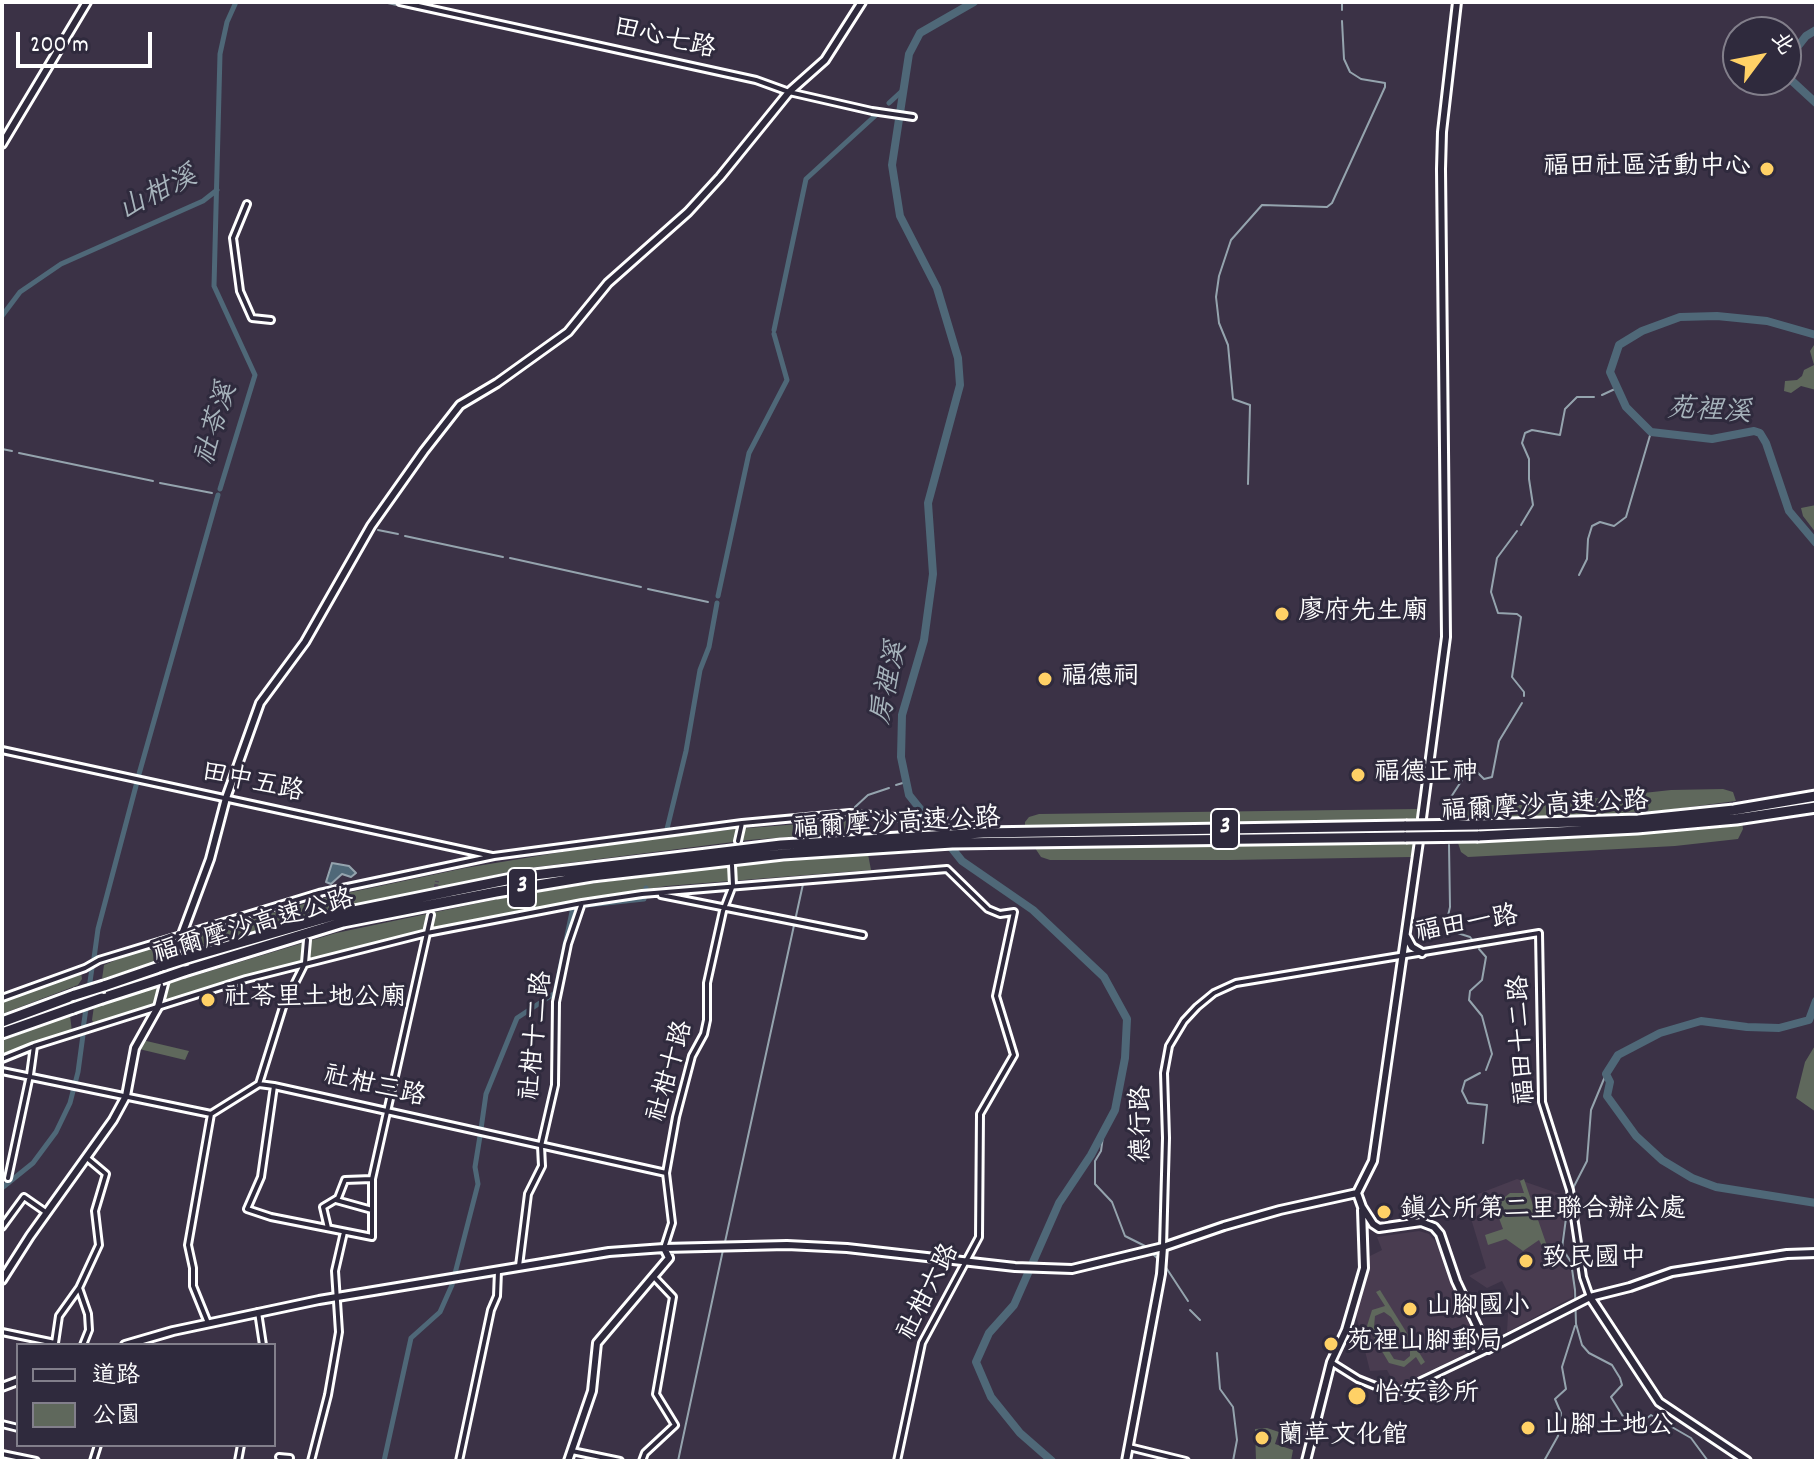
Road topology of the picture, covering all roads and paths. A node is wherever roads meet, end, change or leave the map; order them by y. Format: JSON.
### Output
{"nodes":[{"id":1,"x":87,"y":2,"type":"edge"},
{"id":2,"x":400,"y":2,"type":"edge"},
{"id":3,"x":862,"y":2,"type":"edge"},
{"id":4,"x":1457,"y":2,"type":"edge"},
{"id":5,"x":789,"y":92,"type":"junction"},
{"id":6,"x":912,"y":117,"type":"dead end"},
{"id":7,"x":2,"y":144,"type":"edge"},
{"id":8,"x":247,"y":204,"type":"dead end"},
{"id":9,"x":271,"y":320,"type":"dead end"},
{"id":10,"x":2,"y":750,"type":"edge"},
{"id":11,"x":1816,"y":796,"type":"edge"},
{"id":12,"x":226,"y":798,"type":"junction"},
{"id":13,"x":1816,"y":807,"type":"edge"},
{"id":14,"x":1735,"y":815,"type":"junction"},
{"id":15,"x":1422,"y":818,"type":"dead end"},
{"id":16,"x":742,"y":823,"type":"junction"},
{"id":17,"x":974,"y":824,"type":"dead end"},
{"id":18,"x":738,"y":841,"type":"dead end"},
{"id":19,"x":1419,"y":841,"type":"dead end"},
{"id":20,"x":868,"y":844,"type":"junction"},
{"id":21,"x":494,"y":856,"type":"junction"},
{"id":22,"x":732,"y":865,"type":"dead end"},
{"id":23,"x":733,"y":885,"type":"junction"},
{"id":24,"x":319,"y":893,"type":"junction"},
{"id":25,"x":655,"y":894,"type":"junction"},
{"id":26,"x":582,"y":903,"type":"junction"},
{"id":27,"x":724,"y":906,"type":"junction"},
{"id":28,"x":314,"y":912,"type":"dead end"},
{"id":29,"x":431,"y":915,"type":"dead end"},
{"id":30,"x":184,"y":933,"type":"junction"},
{"id":31,"x":427,"y":933,"type":"junction"},
{"id":32,"x":1539,"y":933,"type":"joint"},
{"id":33,"x":863,"y":935,"type":"dead end"},
{"id":34,"x":1406,"y":935,"type":"junction"},
{"id":35,"x":307,"y":940,"type":"dead end"},
{"id":36,"x":1422,"y":953,"type":"junction"},
{"id":37,"x":1402,"y":957,"type":"junction"},
{"id":38,"x":305,"y":963,"type":"junction"},
{"id":39,"x":2,"y":998,"type":"edge"},
{"id":40,"x":158,"y":1007,"type":"junction"},
{"id":41,"x":2,"y":1022,"type":"edge"},
{"id":42,"x":2,"y":1033,"type":"edge"},
{"id":43,"x":34,"y":1046,"type":"junction"},
{"id":44,"x":2,"y":1059,"type":"edge"},
{"id":45,"x":2,"y":1071,"type":"edge"},
{"id":46,"x":30,"y":1075,"type":"junction"},
{"id":47,"x":259,"y":1084,"type":"junction"},
{"id":48,"x":274,"y":1086,"type":"junction"},
{"id":49,"x":126,"y":1096,"type":"junction"},
{"id":50,"x":388,"y":1109,"type":"junction"},
{"id":51,"x":211,"y":1114,"type":"junction"},
{"id":52,"x":541,"y":1146,"type":"junction"},
{"id":53,"x":87,"y":1158,"type":"junction"},
{"id":54,"x":666,"y":1173,"type":"junction"},
{"id":55,"x":8,"y":1178,"type":"dead end"},
{"id":56,"x":372,"y":1179,"type":"junction"},
{"id":57,"x":1357,"y":1193,"type":"junction"},
{"id":58,"x":336,"y":1200,"type":"junction"},
{"id":59,"x":1362,"y":1207,"type":"junction"},
{"id":60,"x":372,"y":1210,"type":"junction"},
{"id":61,"x":47,"y":1213,"type":"junction"},
{"id":62,"x":2,"y":1227,"type":"edge"},
{"id":63,"x":328,"y":1229,"type":"junction"},
{"id":64,"x":344,"y":1232,"type":"junction"},
{"id":65,"x":1163,"y":1247,"type":"junction"},
{"id":66,"x":664,"y":1248,"type":"junction"},
{"id":67,"x":1816,"y":1253,"type":"edge"},
{"id":68,"x":966,"y":1261,"type":"junction"},
{"id":69,"x":519,"y":1266,"type":"junction"},
{"id":70,"x":498,"y":1271,"type":"junction"},
{"id":71,"x":654,"y":1277,"type":"junction"},
{"id":72,"x":2,"y":1280,"type":"edge"},
{"id":73,"x":79,"y":1288,"type":"junction"},
{"id":74,"x":1590,"y":1297,"type":"junction"},
{"id":75,"x":336,"y":1298,"type":"junction"},
{"id":76,"x":258,"y":1312,"type":"junction"},
{"id":77,"x":208,"y":1323,"type":"junction"},
{"id":78,"x":2,"y":1332,"type":"edge"},
{"id":79,"x":150,"y":1338,"type":"junction"},
{"id":80,"x":84,"y":1343,"type":"edge"},
{"id":81,"x":132,"y":1343,"type":"edge"},
{"id":82,"x":146,"y":1343,"type":"edge"},
{"id":83,"x":263,"y":1343,"type":"edge"},
{"id":84,"x":1488,"y":1349,"type":"junction"},
{"id":85,"x":1331,"y":1362,"type":"junction"},
{"id":86,"x":1129,"y":1447,"type":"junction"},
{"id":87,"x":572,"y":1451,"type":"junction"},
{"id":88,"x":2,"y":1454,"type":"edge"},
{"id":89,"x":279,"y":1457,"type":"dead end"},
{"id":90,"x":290,"y":1458,"type":"dead end"},
{"id":91,"x":36,"y":1461,"type":"edge"},
{"id":92,"x":311,"y":1461,"type":"edge"},
{"id":93,"x":459,"y":1461,"type":"edge"},
{"id":94,"x":568,"y":1461,"type":"edge"},
{"id":95,"x":620,"y":1461,"type":"edge"},
{"id":96,"x":642,"y":1461,"type":"edge"},
{"id":97,"x":897,"y":1461,"type":"edge"},
{"id":98,"x":1126,"y":1461,"type":"edge"},
{"id":99,"x":1186,"y":1461,"type":"edge"},
{"id":100,"x":1306,"y":1461,"type":"edge"},
{"id":101,"x":1747,"y":1461,"type":"edge"}],
"edges":[{"from":1,"to":7,"type":"main road"},
{"from":2,"to":5,"type":"street","name":"田心七路"},
{"from":3,"to":5,"type":"main road"},
{"from":4,"to":15,"type":"main road"},
{"from":5,"to":6,"type":"street","name":"田心七路"},
{"from":5,"to":12,"type":"main road"},
{"from":8,"to":9,"type":"street"},
{"from":10,"to":12,"type":"street","name":"田中五路"},
{"from":11,"to":14,"type":"highway","name":"福爾摩沙高速公路","number":"3"},
{"from":12,"to":21,"type":"street","name":"田中五路"},
{"from":12,"to":30,"type":"main road"},
{"from":13,"to":14,"type":"highway","name":"福爾摩沙高速公路","number":"3"},
{"from":14,"to":20,"type":"highway","name":"福爾摩沙高速公路","number":"3","bridge":true},
{"from":16,"to":17,"type":"street"},
{"from":16,"to":18,"type":"street"},
{"from":16,"to":21,"type":"street"},
{"from":19,"to":34,"type":"main road"},
{"from":20,"to":41,"type":"highway","name":"福爾摩沙高速公路","number":"3","bridge":true},
{"from":20,"to":42,"type":"highway","name":"福爾摩沙高速公路","number":"3","bridge":true},
{"from":21,"to":24,"type":"street"},
{"from":22,"to":23,"type":"street"},
{"from":23,"to":25,"type":"street"},
{"from":23,"to":27,"type":"street","name":"社柑十路"},
{"from":23,"to":68,"type":"street","name":"社柑六路"},
{"from":24,"to":28,"type":"street"},
{"from":24,"to":30,"type":"street"},
{"from":25,"to":26,"type":"street"},
{"from":25,"to":27,"type":"street"},
{"from":26,"to":31,"type":"street"},
{"from":26,"to":52,"type":"street","name":"社柑十二路"},
{"from":27,"to":33,"type":"street"},
{"from":27,"to":54,"type":"street","name":"社柑十路"},
{"from":29,"to":31,"type":"street"},
{"from":30,"to":39,"type":"street"},
{"from":30,"to":40,"type":"main road"},
{"from":31,"to":38,"type":"street"},
{"from":31,"to":50,"type":"street"},
{"from":32,"to":36,"type":"street","name":"福田一路"},
{"from":32,"to":74,"type":"street","name":"福田十二路"},
{"from":34,"to":36,"type":"main road"},
{"from":34,"to":37,"type":"main road"},
{"from":35,"to":38,"type":"street"},
{"from":36,"to":37,"type":"street","name":"福田一路"},
{"from":37,"to":57,"type":"main road"},
{"from":37,"to":65,"type":"street","name":"德行路"},
{"from":38,"to":40,"type":"street"},
{"from":38,"to":47,"type":"street"},
{"from":40,"to":43,"type":"street"},
{"from":40,"to":49,"type":"main road"},
{"from":43,"to":44,"type":"street"},
{"from":43,"to":46,"type":"street"},
{"from":45,"to":46,"type":"street"},
{"from":46,"to":49,"type":"street"},
{"from":46,"to":55,"type":"street"},
{"from":47,"to":48,"type":"street","name":"社柑三路"},
{"from":47,"to":51,"type":"street"},
{"from":48,"to":50,"type":"street","name":"社柑三路"},
{"from":48,"to":63,"type":"street"},
{"from":49,"to":51,"type":"street"},
{"from":49,"to":53,"type":"main road"},
{"from":50,"to":52,"type":"street","name":"社柑三路"},
{"from":50,"to":56,"type":"street"},
{"from":51,"to":77,"type":"street"},
{"from":52,"to":54,"type":"street","name":"社柑三路"},
{"from":52,"to":69,"type":"street","name":"社柑十二路"},
{"from":53,"to":61,"type":"main road"},
{"from":53,"to":73,"type":"street"},
{"from":54,"to":66,"type":"street","name":"社柑十路"},
{"from":56,"to":58,"type":"street"},
{"from":56,"to":60,"type":"street"},
{"from":57,"to":59,"type":"main road"},
{"from":57,"to":65,"type":"main road"},
{"from":58,"to":60,"type":"street"},
{"from":58,"to":63,"type":"street"},
{"from":59,"to":84,"type":"main road"},
{"from":59,"to":85,"type":"main road"},
{"from":60,"to":64,"type":"street"},
{"from":61,"to":62,"type":"street"},
{"from":61,"to":72,"type":"main road"},
{"from":63,"to":64,"type":"street"},
{"from":64,"to":75,"type":"street"},
{"from":65,"to":68,"type":"main road"},
{"from":65,"to":86,"type":"main road","name":"德行路"},
{"from":66,"to":68,"type":"main road"},
{"from":66,"to":69,"type":"main road"},
{"from":66,"to":71,"type":"main road"},
{"from":67,"to":74,"type":"main road"},
{"from":68,"to":97,"type":"street","name":"社柑六路"},
{"from":69,"to":70,"type":"main road"},
{"from":70,"to":75,"type":"main road"},
{"from":70,"to":93,"type":"street"},
{"from":71,"to":87,"type":"main road"},
{"from":71,"to":96,"type":"street"},
{"from":73,"to":78,"type":"street"},
{"from":73,"to":80,"type":"street"},
{"from":74,"to":84,"type":"main road"},
{"from":74,"to":101,"type":"main road"},
{"from":75,"to":76,"type":"main road"},
{"from":75,"to":92,"type":"street"},
{"from":76,"to":77,"type":"main road"},
{"from":76,"to":83,"type":"street"},
{"from":77,"to":79,"type":"main road"},
{"from":79,"to":81,"type":"main road"},
{"from":79,"to":82,"type":"street"},
{"from":84,"to":85,"type":"street"},
{"from":85,"to":100,"type":"main road"},
{"from":86,"to":98,"type":"main road","name":"德行路"},
{"from":86,"to":99,"type":"street"},
{"from":87,"to":94,"type":"main road"},
{"from":87,"to":95,"type":"street"},
{"from":88,"to":91,"type":"street"},
{"from":89,"to":90,"type":"street"}]}
